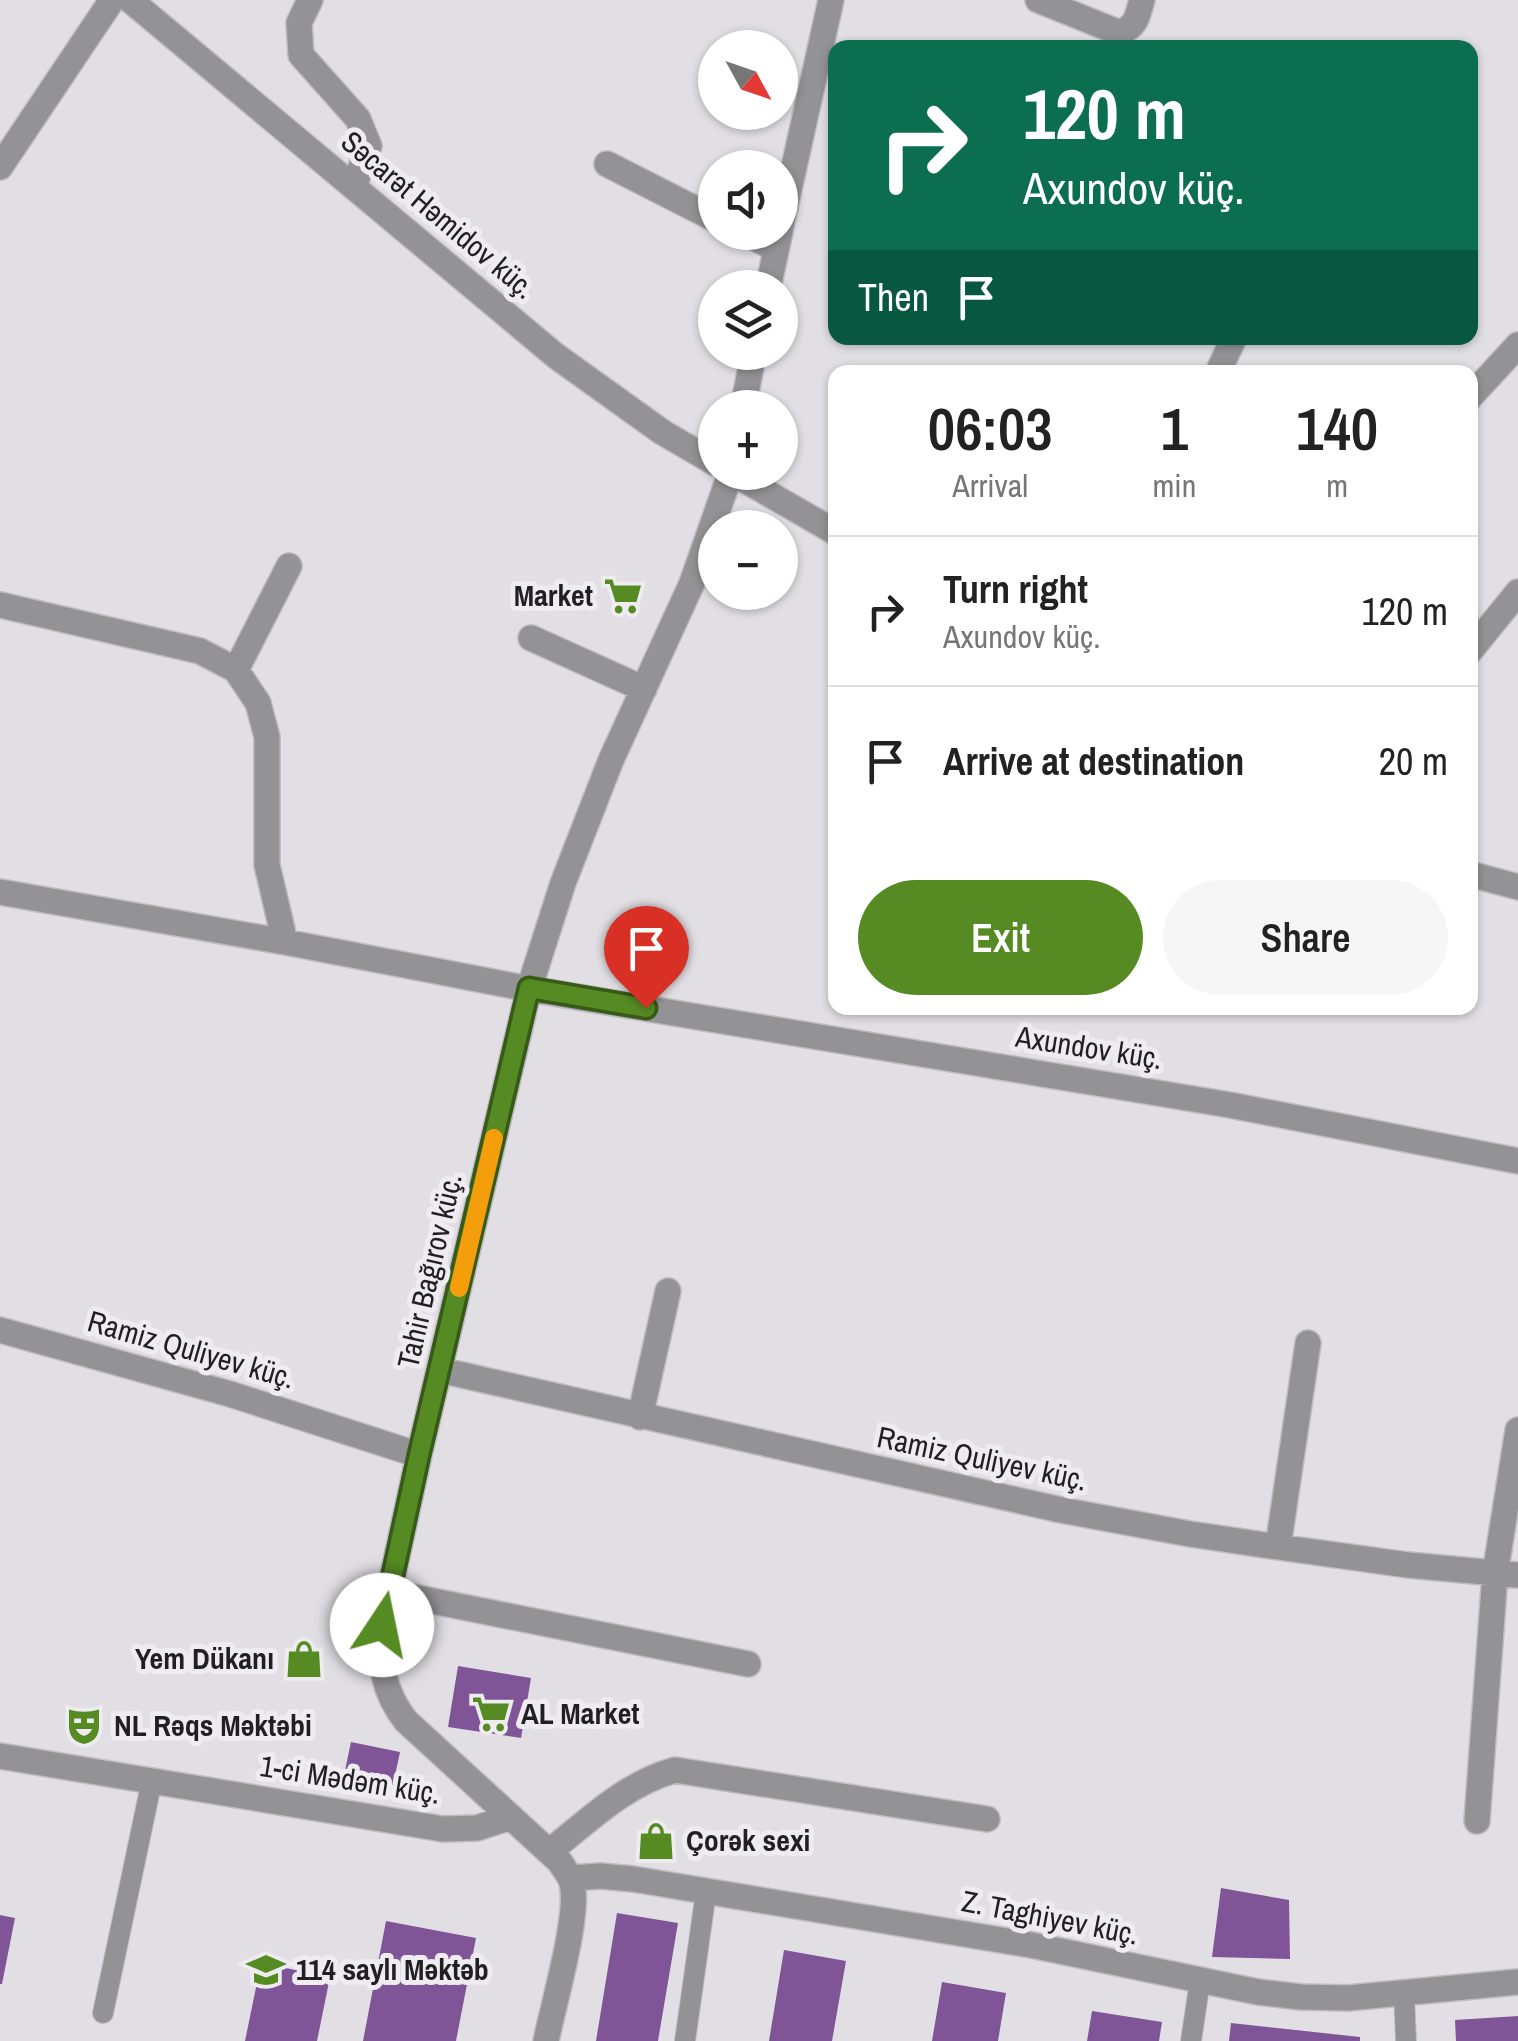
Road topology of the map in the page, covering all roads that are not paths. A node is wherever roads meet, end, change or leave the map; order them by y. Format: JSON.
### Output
{"nodes":[{"id":1,"x":112,"y":0,"type":"edge"},
{"id":2,"x":130,"y":0,"type":"edge"},
{"id":3,"x":310,"y":0,"type":"edge"},
{"id":4,"x":831,"y":0,"type":"edge"},
{"id":5,"x":1038,"y":0,"type":"edge"},
{"id":6,"x":1142,"y":0,"type":"edge"},
{"id":7,"x":797,"y":150,"type":"edge"},
{"id":8,"x":607,"y":164,"type":"dead end"},
{"id":9,"x":0,"y":167,"type":"edge"},
{"id":10,"x":354,"y":186,"type":"junction"},
{"id":11,"x":698,"y":210,"type":"edge"},
{"id":12,"x":1518,"y":345,"type":"edge"},
{"id":13,"x":1478,"y":389,"type":"edge"},
{"id":14,"x":698,"y":453,"type":"edge"},
{"id":15,"x":725,"y":490,"type":"edge"},
{"id":16,"x":761,"y":490,"type":"edge"},
{"id":17,"x":828,"y":528,"type":"edge"},
{"id":18,"x":290,"y":566,"type":"dead end"},
{"id":19,"x":1518,"y":592,"type":"edge"},
{"id":20,"x":0,"y":606,"type":"edge"},
{"id":21,"x":532,"y":638,"type":"dead end"},
{"id":22,"x":1478,"y":640,"type":"edge"},
{"id":23,"x":236,"y":670,"type":"junction"},
{"id":24,"x":644,"y":689,"type":"junction"},
{"id":25,"x":1478,"y":876,"type":"edge"},
{"id":26,"x":1518,"y":887,"type":"edge"},
{"id":27,"x":0,"y":892,"type":"edge"},
{"id":28,"x":285,"y":942,"type":"junction"},
{"id":29,"x":529,"y":988,"type":"junction"},
{"id":30,"x":1518,"y":1161,"type":"edge"},
{"id":31,"x":668,"y":1291,"type":"dead end"},
{"id":32,"x":0,"y":1330,"type":"edge"},
{"id":33,"x":1308,"y":1343,"type":"dead end"},
{"id":34,"x":440,"y":1370,"type":"junction"},
{"id":35,"x":640,"y":1417,"type":"junction"},
{"id":36,"x":1518,"y":1430,"type":"edge"},
{"id":37,"x":419,"y":1455,"type":"junction"},
{"id":38,"x":1278,"y":1548,"type":"junction"},
{"id":39,"x":1507,"y":1574,"type":"edge"},
{"id":40,"x":388,"y":1592,"type":"junction"},
{"id":41,"x":748,"y":1664,"type":"dead end"},
{"id":42,"x":0,"y":1756,"type":"edge"},
{"id":43,"x":152,"y":1780,"type":"junction"},
{"id":44,"x":510,"y":1816,"type":"junction"},
{"id":45,"x":987,"y":1819,"type":"dead end"},
{"id":46,"x":1477,"y":1821,"type":"dead end"},
{"id":47,"x":549,"y":1852,"type":"junction"},
{"id":48,"x":571,"y":1878,"type":"junction"},
{"id":49,"x":706,"y":1892,"type":"junction"},
{"id":50,"x":1200,"y":1981,"type":"junction"},
{"id":51,"x":1518,"y":1982,"type":"edge"},
{"id":52,"x":1404,"y":1994,"type":"junction"},
{"id":53,"x":103,"y":2013,"type":"dead end"},
{"id":54,"x":546,"y":2041,"type":"edge"},
{"id":55,"x":685,"y":2041,"type":"edge"},
{"id":56,"x":1191,"y":2041,"type":"edge"},
{"id":57,"x":1406,"y":2041,"type":"edge"}],
"edges":[{"from":1,"to":9,"type":"street"},
{"from":2,"to":10,"type":"street","name":"Səcarət Həmidov küç."},
{"from":3,"to":10,"type":"street"},
{"from":4,"to":7,"type":"street"},
{"from":5,"to":6,"type":"street"},
{"from":8,"to":11,"type":"street"},
{"from":10,"to":14,"type":"street","name":"Səcarət Həmidov küç."},
{"from":12,"to":13,"type":"street"},
{"from":15,"to":24,"type":"street","name":"Tahir Bağırov küç."},
{"from":16,"to":17,"type":"street"},
{"from":18,"to":23,"type":"street"},
{"from":19,"to":22,"type":"street"},
{"from":20,"to":23,"type":"street"},
{"from":21,"to":24,"type":"street"},
{"from":23,"to":28,"type":"street"},
{"from":24,"to":29,"type":"street","name":"Tahir Bağırov küç."},
{"from":25,"to":26,"type":"street"},
{"from":27,"to":28,"type":"street","name":"Axundov küç."},
{"from":28,"to":29,"type":"street","name":"Axundov küç."},
{"from":29,"to":30,"type":"street","name":"Axundov küç."},
{"from":29,"to":34,"type":"street","name":"Tahir Bağırov küç."},
{"from":31,"to":35,"type":"street"},
{"from":32,"to":37,"type":"street","name":"Ramiz Quliyev küç."},
{"from":33,"to":38,"type":"street"},
{"from":34,"to":35,"type":"street","name":"Ramiz Quliyev küç."},
{"from":34,"to":37,"type":"street","name":"Tahir Bağırov küç."},
{"from":35,"to":38,"type":"street","name":"Ramiz Quliyev küç."},
{"from":36,"to":39,"type":"street"},
{"from":37,"to":40,"type":"street","name":"Tahir Bağırov küç."},
{"from":38,"to":39,"type":"street","name":"Ramiz Quliyev küç."},
{"from":39,"to":46,"type":"street"},
{"from":40,"to":41,"type":"street"},
{"from":40,"to":44,"type":"street","name":"Tahir Bağırov küç."},
{"from":42,"to":43,"type":"street","name":"1-ci Mədəm küç."},
{"from":43,"to":44,"type":"street","name":"1-ci Mədəm küç."},
{"from":43,"to":53,"type":"lane"},
{"from":44,"to":47,"type":"street","name":"Tahir Bağırov küç."},
{"from":45,"to":47,"type":"street"},
{"from":47,"to":48,"type":"street","name":"Tahir Bağırov küç."},
{"from":48,"to":49,"type":"street","name":"Z. Taghiyev küç."},
{"from":48,"to":54,"type":"street"},
{"from":49,"to":50,"type":"street","name":"Z. Taghiyev küç."},
{"from":49,"to":55,"type":"lane"},
{"from":50,"to":52,"type":"street","name":"Z. Taghiyev küç."},
{"from":50,"to":56,"type":"lane"},
{"from":51,"to":52,"type":"street","name":"Z. Taghiyev küç."},
{"from":52,"to":57,"type":"lane"}]}
